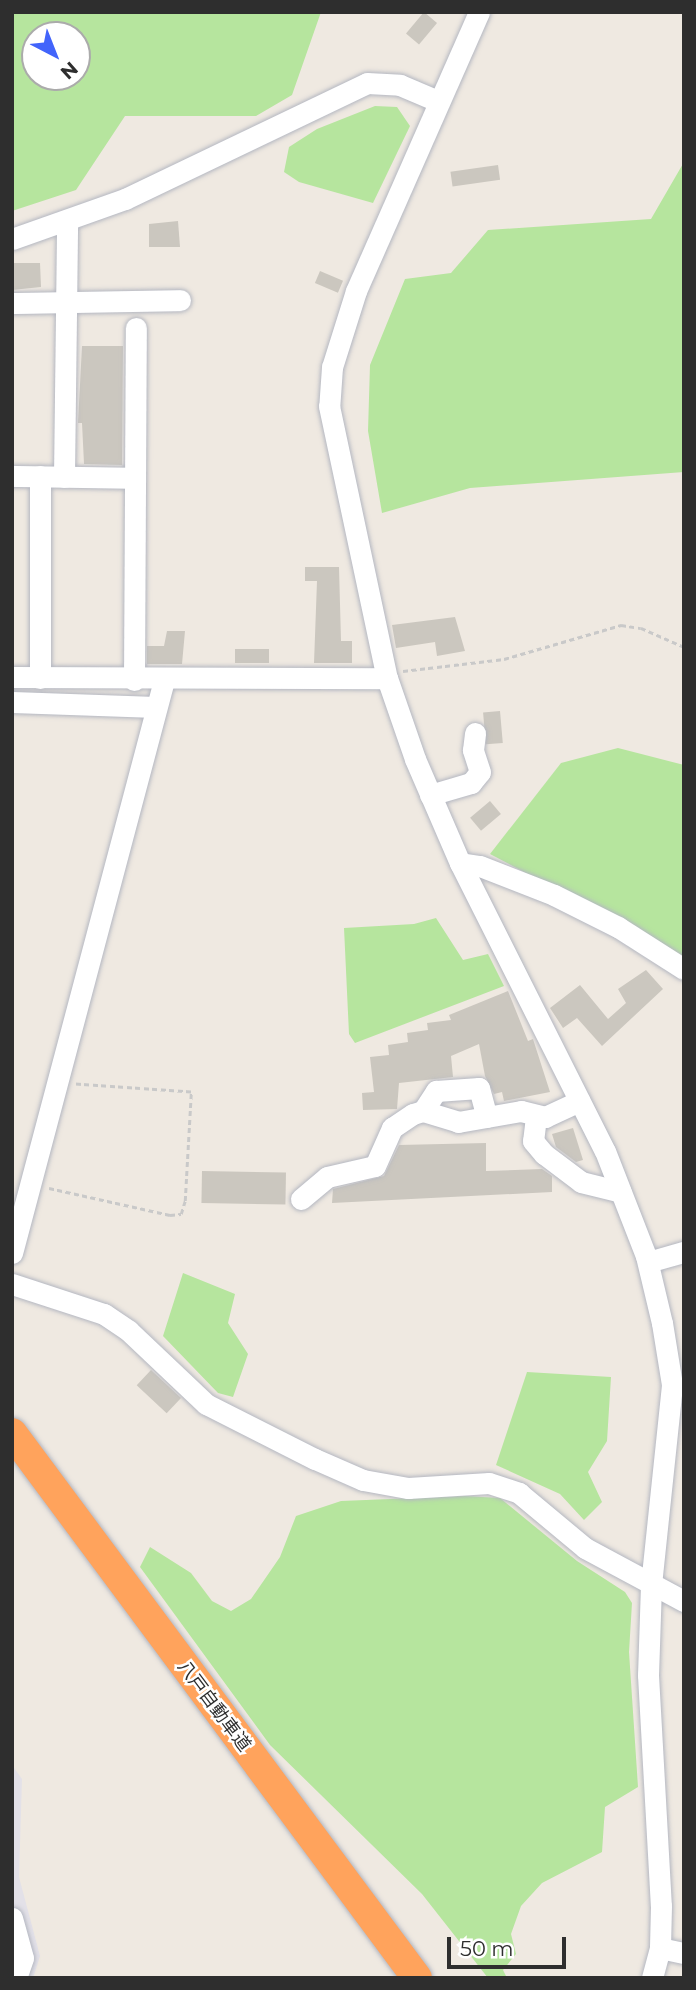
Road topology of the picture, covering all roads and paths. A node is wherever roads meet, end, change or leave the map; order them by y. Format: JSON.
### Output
{"nodes":[{"id":1,"x":479,"y":12,"type":"edge"},
{"id":2,"x":436,"y":100,"type":"junction"},
{"id":3,"x":66,"y":223,"type":"junction"},
{"id":4,"x":12,"y":239,"type":"edge"},
{"id":5,"x":180,"y":300,"type":"dead end"},
{"id":6,"x":67,"y":302,"type":"junction"},
{"id":7,"x":12,"y":303,"type":"edge"},
{"id":8,"x":136,"y":328,"type":"dead end"},
{"id":9,"x":12,"y":476,"type":"edge"},
{"id":10,"x":40,"y":476,"type":"junction"},
{"id":11,"x":64,"y":477,"type":"junction"},
{"id":12,"x":135,"y":478,"type":"junction"},
{"id":13,"x":684,"y":647,"type":"edge"},
{"id":14,"x":12,"y":677,"type":"edge"},
{"id":15,"x":40,"y":678,"type":"junction"},
{"id":16,"x":387,"y":678,"type":"junction"},
{"id":17,"x":134,"y":680,"type":"junction"},
{"id":18,"x":164,"y":680,"type":"junction"},
{"id":19,"x":12,"y":702,"type":"edge"},
{"id":20,"x":156,"y":706,"type":"junction"},
{"id":21,"x":475,"y":733,"type":"dead end"},
{"id":22,"x":430,"y":795,"type":"junction"},
{"id":23,"x":460,"y":863,"type":"junction"},
{"id":24,"x":684,"y":968,"type":"edge"},
{"id":25,"x":58,"y":1083,"type":"junction"},
{"id":26,"x":459,"y":1091,"type":"junction"},
{"id":27,"x":580,"y":1101,"type":"junction"},
{"id":28,"x":424,"y":1111,"type":"junction"},
{"id":29,"x":487,"y":1117,"type":"junction"},
{"id":30,"x":536,"y":1117,"type":"junction"},
{"id":31,"x":458,"y":1122,"type":"junction"},
{"id":32,"x":32,"y":1183,"type":"junction"},
{"id":33,"x":621,"y":1192,"type":"junction"},
{"id":34,"x":300,"y":1199,"type":"dead end"},
{"id":35,"x":684,"y":1252,"type":"edge"},
{"id":36,"x":12,"y":1253,"type":"edge"},
{"id":37,"x":648,"y":1262,"type":"junction"},
{"id":38,"x":12,"y":1284,"type":"edge"},
{"id":39,"x":676,"y":1409,"type":"edge"},
{"id":40,"x":12,"y":1433,"type":"edge"},
{"id":41,"x":675,"y":1436,"type":"edge"},
{"id":42,"x":651,"y":1585,"type":"junction"},
{"id":43,"x":684,"y":1601,"type":"edge"},
{"id":44,"x":12,"y":1918,"type":"edge"},
{"id":45,"x":660,"y":1948,"type":"junction"},
{"id":46,"x":684,"y":1953,"type":"edge"},
{"id":47,"x":16,"y":1978,"type":"edge"},
{"id":48,"x":417,"y":1978,"type":"edge"},
{"id":49,"x":652,"y":1978,"type":"edge"}],
"edges":[{"from":1,"to":2,"type":"street"},
{"from":2,"to":3,"type":"street"},
{"from":2,"to":16,"type":"street"},
{"from":3,"to":4,"type":"street"},
{"from":3,"to":6,"type":"street"},
{"from":5,"to":6,"type":"street"},
{"from":6,"to":7,"type":"street"},
{"from":6,"to":11,"type":"street"},
{"from":8,"to":12,"type":"street"},
{"from":9,"to":10,"type":"street"},
{"from":10,"to":11,"type":"street"},
{"from":10,"to":15,"type":"street"},
{"from":11,"to":12,"type":"street"},
{"from":12,"to":17,"type":"street"},
{"from":13,"to":16,"type":"path"},
{"from":14,"to":15,"type":"street"},
{"from":15,"to":17,"type":"street"},
{"from":16,"to":18,"type":"street"},
{"from":16,"to":22,"type":"street"},
{"from":17,"to":18,"type":"street"},
{"from":18,"to":20,"type":"street"},
{"from":19,"to":20,"type":"street"},
{"from":20,"to":25,"type":"street"},
{"from":21,"to":22,"type":"street"},
{"from":22,"to":23,"type":"street"},
{"from":23,"to":24,"type":"street"},
{"from":23,"to":27,"type":"street"},
{"from":25,"to":32,"type":"street"},
{"from":25,"to":32,"type":"path"},
{"from":26,"to":28,"type":"street"},
{"from":26,"to":29,"type":"street"},
{"from":26,"to":31,"type":"street"},
{"from":27,"to":30,"type":"street"},
{"from":27,"to":33,"type":"street"},
{"from":28,"to":31,"type":"street"},
{"from":28,"to":34,"type":"street"},
{"from":29,"to":30,"type":"street"},
{"from":29,"to":31,"type":"street"},
{"from":30,"to":33,"type":"street"},
{"from":32,"to":36,"type":"street"},
{"from":33,"to":37,"type":"street"},
{"from":35,"to":37,"type":"street"},
{"from":37,"to":39,"type":"street"},
{"from":38,"to":42,"type":"street"},
{"from":39,"to":41,"type":"street"},
{"from":40,"to":48,"type":"highway","name":"八戸自動車道"},
{"from":41,"to":42,"type":"street"},
{"from":42,"to":43,"type":"street"},
{"from":42,"to":45,"type":"street"},
{"from":44,"to":47,"type":"street"},
{"from":45,"to":46,"type":"street"},
{"from":45,"to":49,"type":"street"}]}
